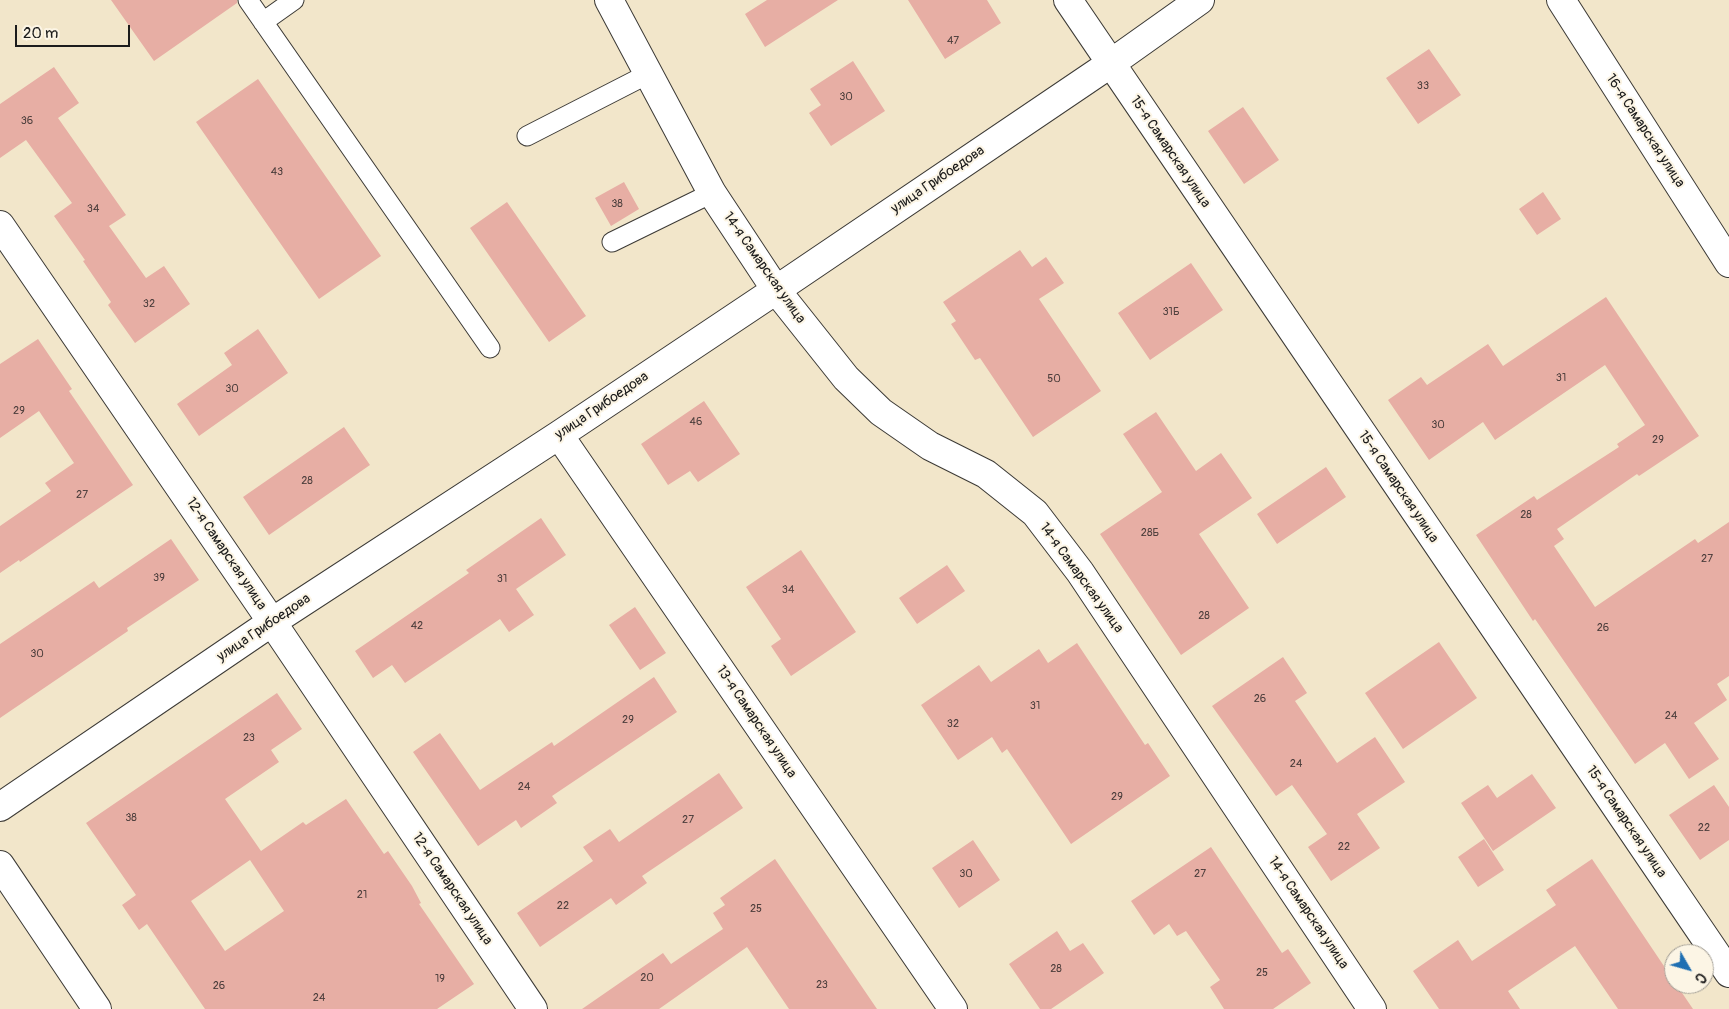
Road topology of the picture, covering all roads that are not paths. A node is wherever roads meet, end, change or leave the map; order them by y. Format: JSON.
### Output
{"nodes":[{"id":1,"x":248,"y":0,"type":"edge"},
{"id":2,"x":294,"y":0,"type":"edge"},
{"id":3,"x":609,"y":0,"type":"edge"},
{"id":4,"x":1068,"y":0,"type":"edge"},
{"id":5,"x":1200,"y":0,"type":"edge"},
{"id":6,"x":1561,"y":0,"type":"edge"},
{"id":7,"x":263,"y":22,"type":"junction"},
{"id":8,"x":1110,"y":64,"type":"junction"},
{"id":9,"x":648,"y":74,"type":"junction"},
{"id":10,"x":527,"y":136,"type":"dead end"},
{"id":11,"x":712,"y":193,"type":"junction"},
{"id":12,"x":0,"y":225,"type":"edge"},
{"id":13,"x":612,"y":242,"type":"dead end"},
{"id":14,"x":1729,"y":262,"type":"edge"},
{"id":15,"x":776,"y":290,"type":"junction"},
{"id":16,"x":490,"y":348,"type":"dead end"},
{"id":17,"x":559,"y":435,"type":"junction"},
{"id":18,"x":272,"y":622,"type":"junction"},
{"id":19,"x":0,"y":807,"type":"edge"},
{"id":20,"x":0,"y":866,"type":"edge"},
{"id":21,"x":1729,"y":973,"type":"edge"},
{"id":22,"x":97,"y":1009,"type":"edge"},
{"id":23,"x":533,"y":1009,"type":"edge"},
{"id":24,"x":953,"y":1009,"type":"edge"},
{"id":25,"x":1372,"y":1009,"type":"edge"}],
"edges":[{"from":1,"to":7,"type":"lane"},
{"from":2,"to":7,"type":"lane"},
{"from":3,"to":9,"type":"street","name":"14-я Самарская улица"},
{"from":4,"to":8,"type":"street","name":"15-я Самарская улица"},
{"from":5,"to":8,"type":"street","name":"улица Грибоедова"},
{"from":6,"to":14,"type":"street","name":"16-я Самарская улица"},
{"from":7,"to":16,"type":"lane"},
{"from":8,"to":15,"type":"street","name":"улица Грибоедова"},
{"from":8,"to":21,"type":"street","name":"15-я Самарская улица"},
{"from":9,"to":10,"type":"lane"},
{"from":9,"to":11,"type":"street","name":"14-я Самарская улица"},
{"from":11,"to":13,"type":"lane"},
{"from":11,"to":15,"type":"street","name":"14-я Самарская улица"},
{"from":12,"to":18,"type":"street","name":"12-я Самарская улица"},
{"from":15,"to":17,"type":"street","name":"улица Грибоедова"},
{"from":15,"to":25,"type":"street","name":"14-я Самарская улица"},
{"from":17,"to":18,"type":"street","name":"улица Грибоедова"},
{"from":17,"to":24,"type":"street","name":"13-я Самарская улица"},
{"from":18,"to":19,"type":"street","name":"улица Грибоедова"},
{"from":18,"to":23,"type":"street","name":"12-я Самарская улица"},
{"from":20,"to":22,"type":"street"}]}
